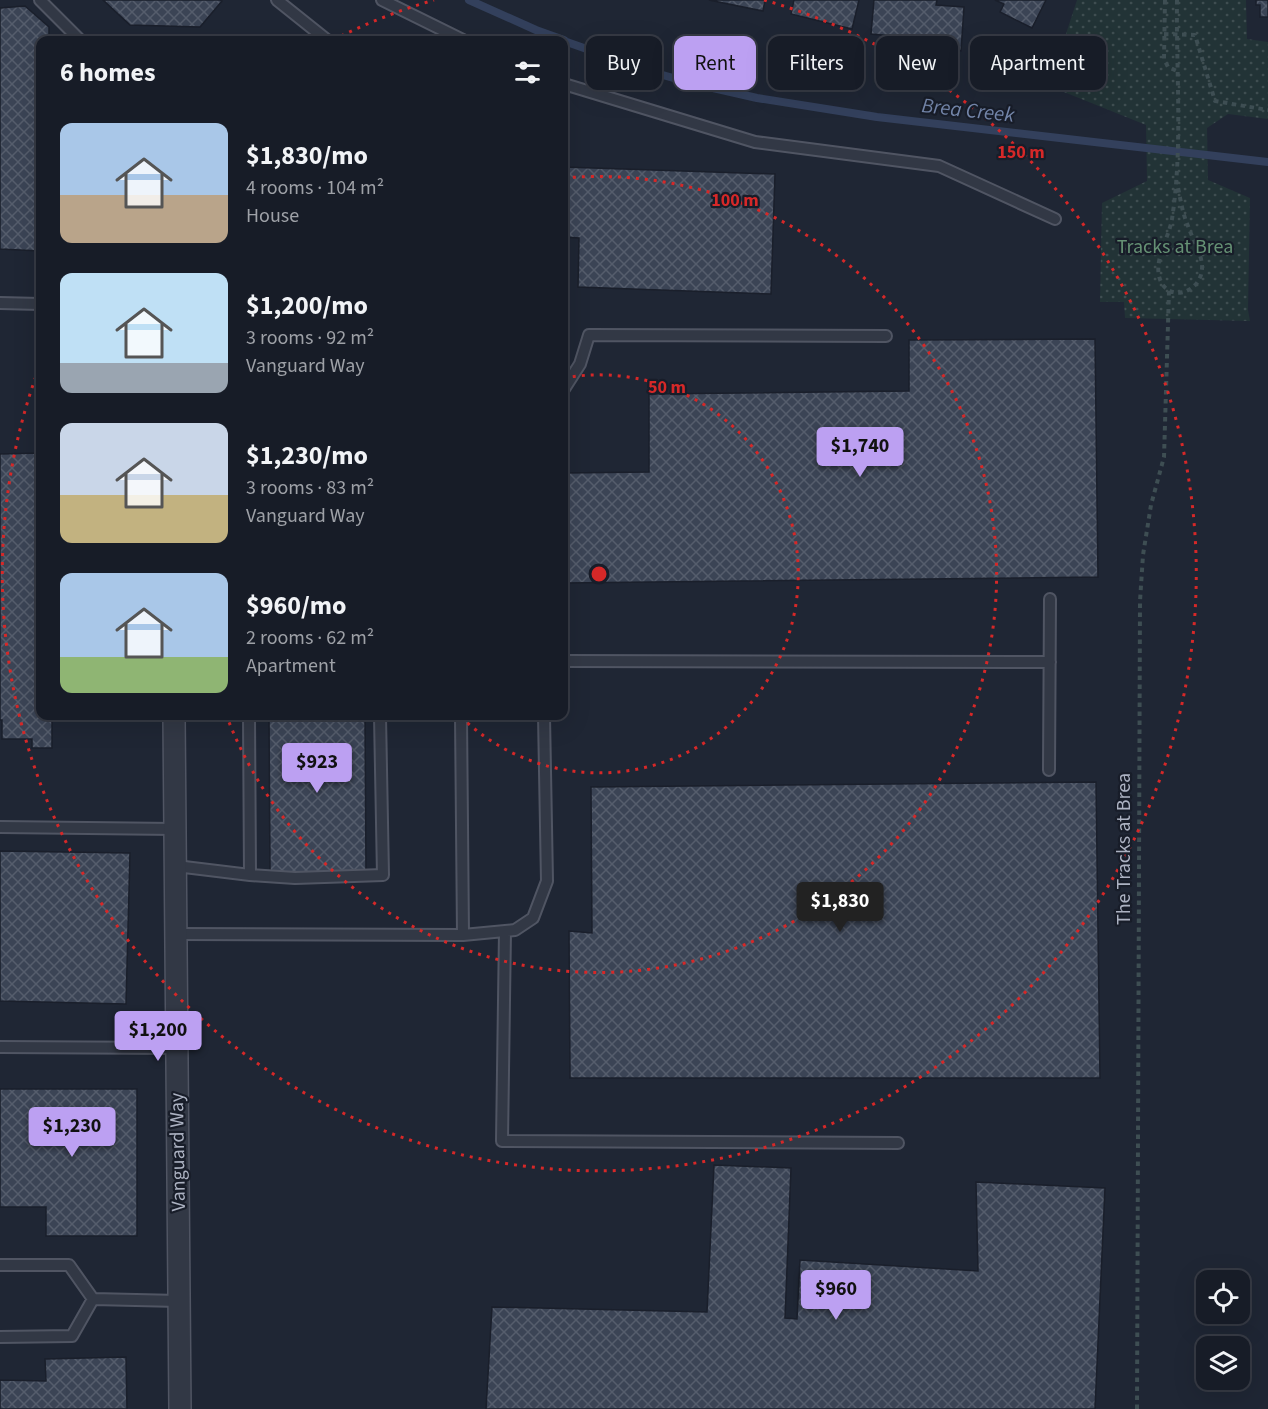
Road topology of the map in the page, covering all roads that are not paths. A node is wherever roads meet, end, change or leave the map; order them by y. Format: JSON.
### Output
{"nodes":[{"id":1,"x":40,"y":0,"type":"edge"},
{"id":2,"x":277,"y":0,"type":"edge"},
{"id":3,"x":382,"y":0,"type":"edge"},
{"id":4,"x":76,"y":36,"type":"edge"},
{"id":5,"x":322,"y":36,"type":"edge"},
{"id":6,"x":455,"y":36,"type":"edge"},
{"id":7,"x":568,"y":85,"type":"edge"},
{"id":8,"x":1055,"y":219,"type":"dead end"},
{"id":9,"x":0,"y":303,"type":"edge"},
{"id":10,"x":36,"y":304,"type":"edge"},
{"id":11,"x":886,"y":336,"type":"dead end"},
{"id":12,"x":568,"y":383,"type":"edge"},
{"id":13,"x":1050,"y":599,"type":"dead end"},
{"id":14,"x":568,"y":661,"type":"edge"},
{"id":15,"x":1050,"y":662,"type":"junction"},
{"id":16,"x":174,"y":720,"type":"edge"},
{"id":17,"x":249,"y":720,"type":"edge"},
{"id":18,"x":380,"y":720,"type":"edge"},
{"id":19,"x":460,"y":720,"type":"edge"},
{"id":20,"x":544,"y":720,"type":"edge"},
{"id":21,"x":1049,"y":770,"type":"dead end"},
{"id":22,"x":0,"y":827,"type":"edge"},
{"id":23,"x":175,"y":829,"type":"junction"},
{"id":24,"x":176,"y":866,"type":"junction"},
{"id":25,"x":250,"y":875,"type":"junction"},
{"id":26,"x":505,"y":931,"type":"junction"},
{"id":27,"x":176,"y":934,"type":"junction"},
{"id":28,"x":464,"y":935,"type":"junction"},
{"id":29,"x":0,"y":1047,"type":"edge"},
{"id":30,"x":177,"y":1048,"type":"junction"},
{"id":31,"x":898,"y":1143,"type":"dead end"},
{"id":32,"x":0,"y":1265,"type":"edge"},
{"id":33,"x":93,"y":1299,"type":"junction"},
{"id":34,"x":180,"y":1301,"type":"junction"},
{"id":35,"x":0,"y":1337,"type":"edge"},
{"id":36,"x":180,"y":1409,"type":"edge"}],
"edges":[{"from":1,"to":4,"type":"lane"},
{"from":2,"to":5,"type":"lane"},
{"from":3,"to":6,"type":"lane"},
{"from":7,"to":8,"type":"lane"},
{"from":9,"to":10,"type":"lane"},
{"from":11,"to":12,"type":"lane"},
{"from":13,"to":15,"type":"lane"},
{"from":14,"to":15,"type":"lane"},
{"from":15,"to":21,"type":"lane"},
{"from":16,"to":23,"type":"street","name":"Vanguard Way"},
{"from":17,"to":25,"type":"lane"},
{"from":18,"to":25,"type":"lane"},
{"from":19,"to":28,"type":"lane"},
{"from":20,"to":26,"type":"lane"},
{"from":22,"to":23,"type":"lane"},
{"from":23,"to":24,"type":"street","name":"Vanguard Way"},
{"from":24,"to":25,"type":"lane"},
{"from":24,"to":27,"type":"street","name":"Vanguard Way"},
{"from":26,"to":28,"type":"lane"},
{"from":26,"to":31,"type":"lane"},
{"from":27,"to":28,"type":"lane"},
{"from":27,"to":30,"type":"street","name":"Vanguard Way"},
{"from":29,"to":30,"type":"lane"},
{"from":30,"to":34,"type":"street","name":"Vanguard Way"},
{"from":32,"to":33,"type":"lane"},
{"from":33,"to":34,"type":"lane"},
{"from":33,"to":35,"type":"lane"},
{"from":34,"to":36,"type":"street","name":"Vanguard Way"}]}
